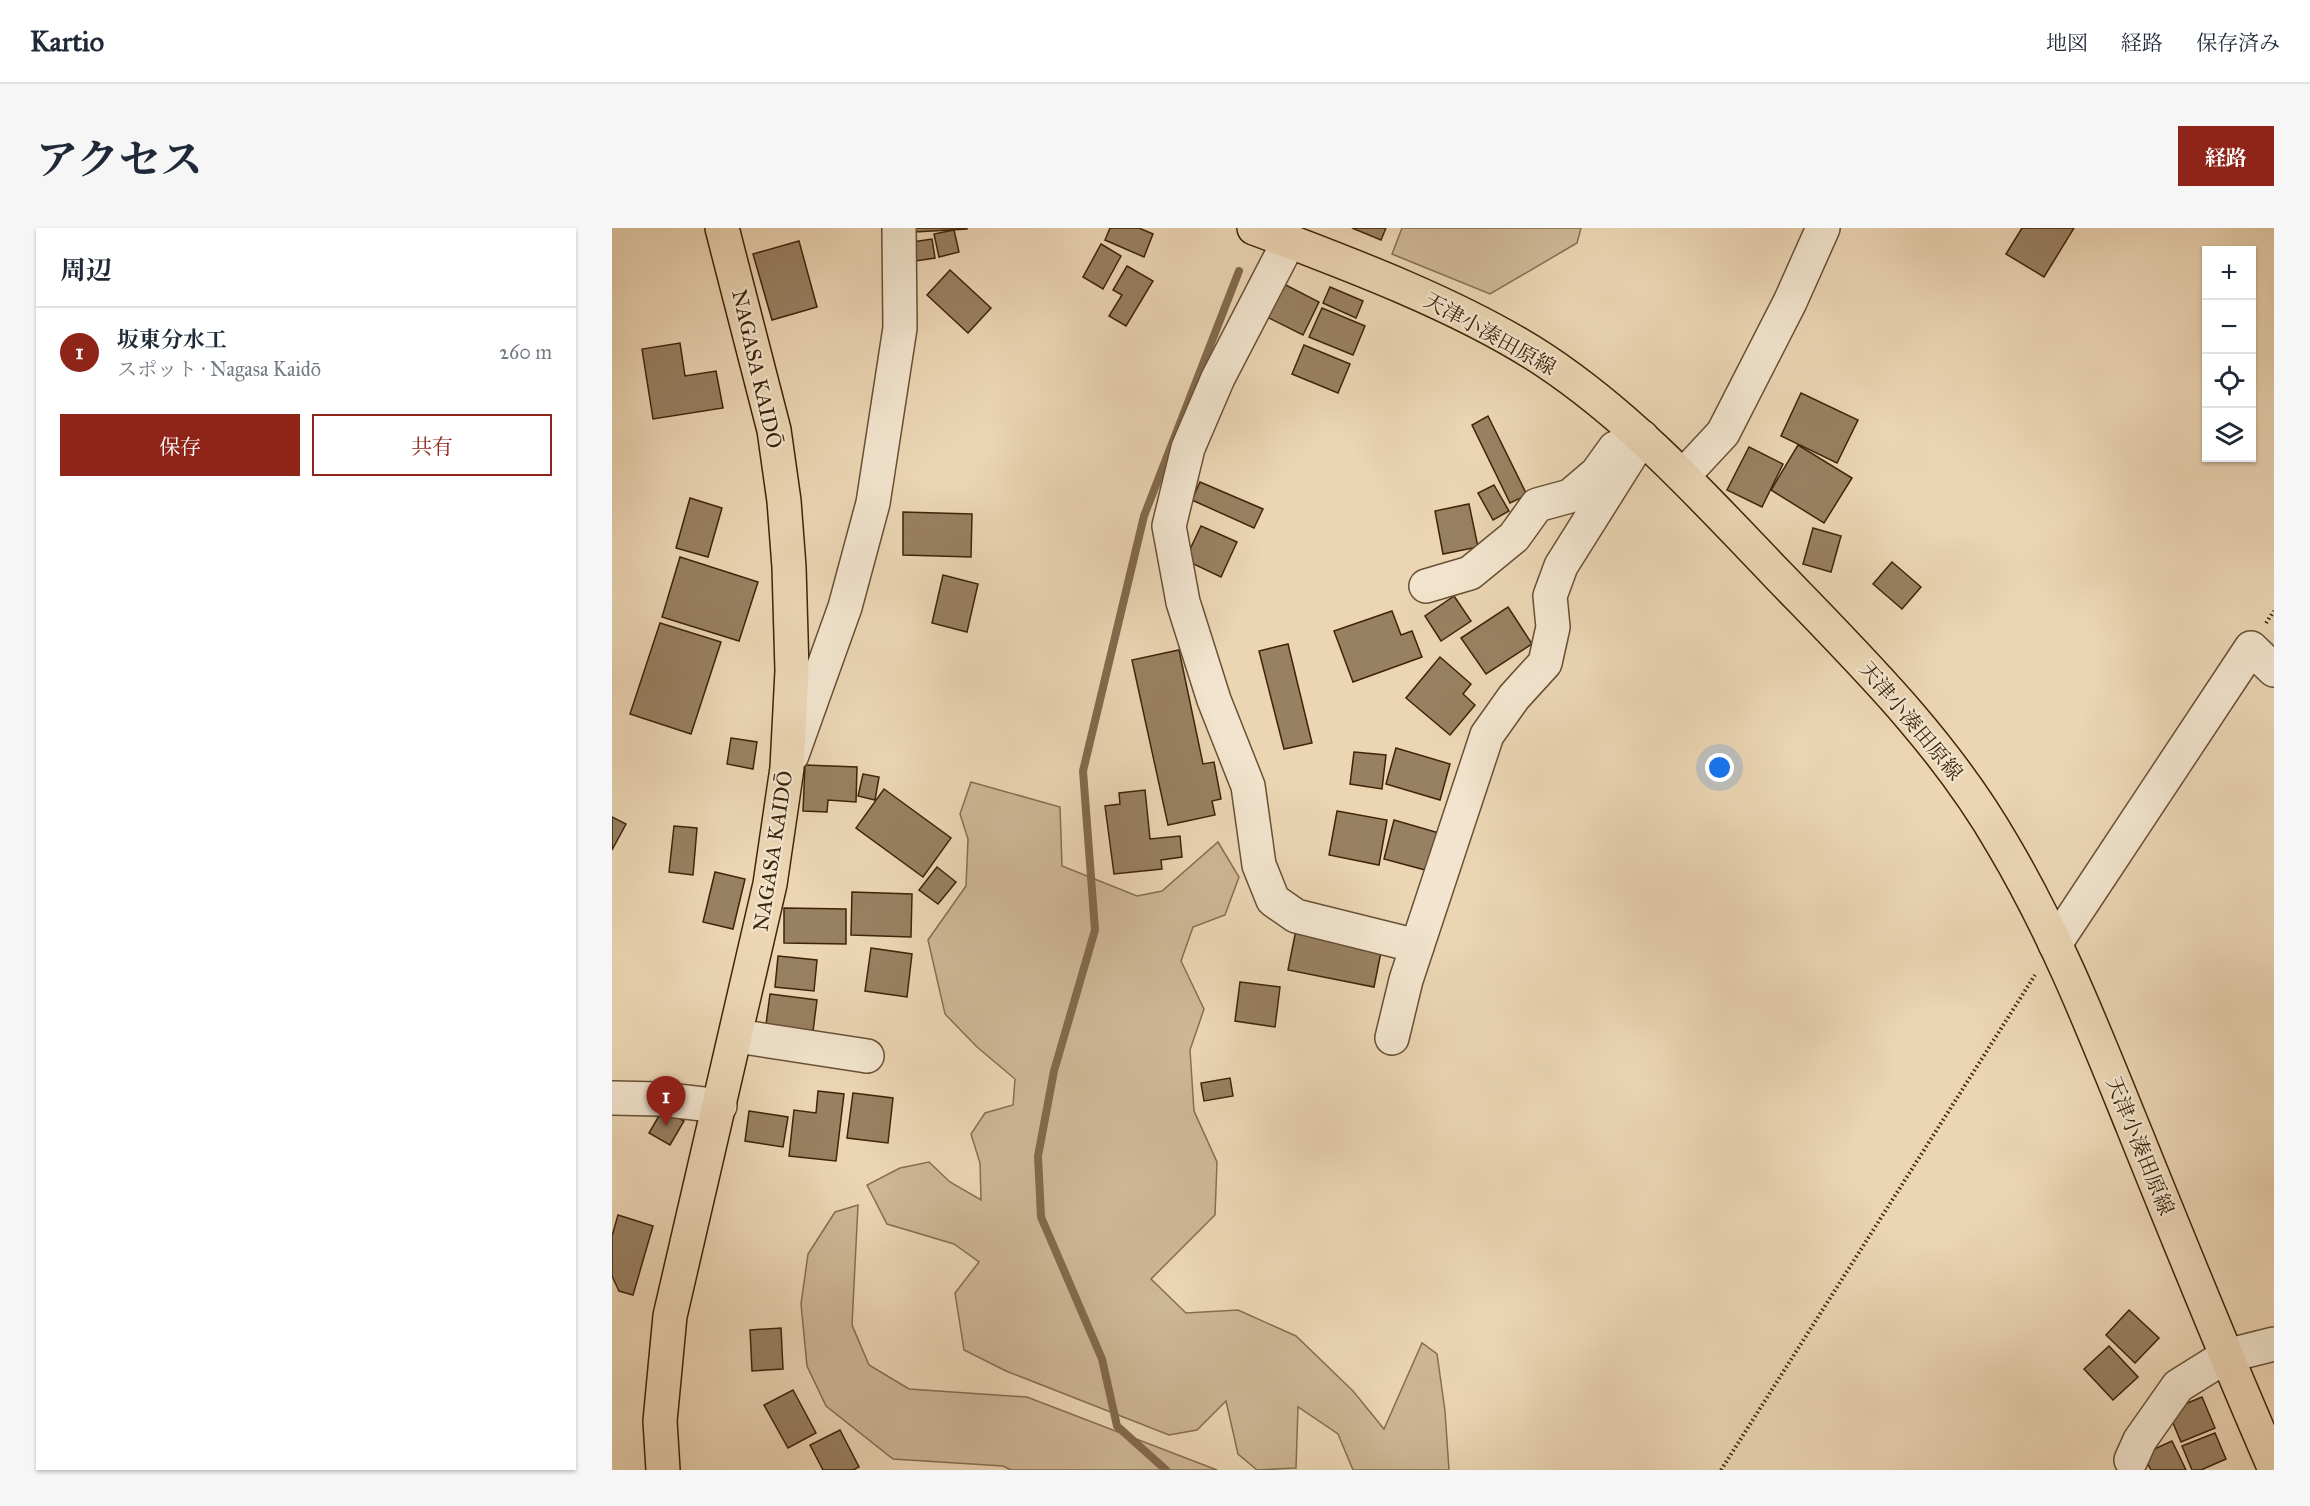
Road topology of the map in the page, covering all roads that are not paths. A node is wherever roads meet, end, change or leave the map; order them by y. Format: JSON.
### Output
{"nodes":[{"id":1,"x":722,"y":228,"type":"edge"},
{"id":2,"x":899,"y":228,"type":"edge"},
{"id":3,"x":1254,"y":228,"type":"edge"},
{"id":4,"x":1823,"y":228,"type":"edge"},
{"id":5,"x":1289,"y":241,"type":"junction"},
{"id":6,"x":1636,"y":432,"type":"junction"},
{"id":7,"x":1683,"y":476,"type":"junction"},
{"id":8,"x":1426,"y":586,"type":"dead end"},
{"id":9,"x":2274,"y":670,"type":"edge"},
{"id":10,"x":787,"y":768,"type":"junction"},
{"id":11,"x":2055,"y":944,"type":"junction"},
{"id":12,"x":1417,"y":946,"type":"junction"},
{"id":13,"x":737,"y":1036,"type":"junction"},
{"id":14,"x":1392,"y":1038,"type":"dead end"},
{"id":15,"x":867,"y":1056,"type":"dead end"},
{"id":16,"x":612,"y":1098,"type":"edge"},
{"id":17,"x":720,"y":1106,"type":"junction"},
{"id":18,"x":2274,"y":1344,"type":"edge"},
{"id":19,"x":2226,"y":1356,"type":"junction"},
{"id":20,"x":2131,"y":1460,"type":"dead end"},
{"id":21,"x":2274,"y":1467,"type":"edge"},
{"id":22,"x":663,"y":1470,"type":"edge"}],
"edges":[{"from":1,"to":10,"type":"main road","name":"NAGASA KAIDŌ"},
{"from":2,"to":10,"type":"street"},
{"from":3,"to":5,"type":"main road","name":"天津小湊田原線"},
{"from":4,"to":7,"type":"street"},
{"from":5,"to":6,"type":"main road","name":"天津小湊田原線"},
{"from":5,"to":12,"type":"street"},
{"from":6,"to":7,"type":"main road","name":"天津小湊田原線"},
{"from":6,"to":8,"type":"street"},
{"from":6,"to":12,"type":"street"},
{"from":7,"to":11,"type":"main road","name":"天津小湊田原線"},
{"from":9,"to":11,"type":"street"},
{"from":10,"to":13,"type":"main road","name":"NAGASA KAIDŌ"},
{"from":11,"to":19,"type":"main road","name":"天津小湊田原線"},
{"from":12,"to":14,"type":"street"},
{"from":13,"to":15,"type":"street"},
{"from":13,"to":17,"type":"main road","name":"NAGASA KAIDŌ"},
{"from":16,"to":17,"type":"street"},
{"from":17,"to":22,"type":"main road","name":"NAGASA KAIDŌ"},
{"from":18,"to":19,"type":"street"},
{"from":19,"to":20,"type":"street"},
{"from":19,"to":21,"type":"main road","name":"天津小湊田原線"}]}
